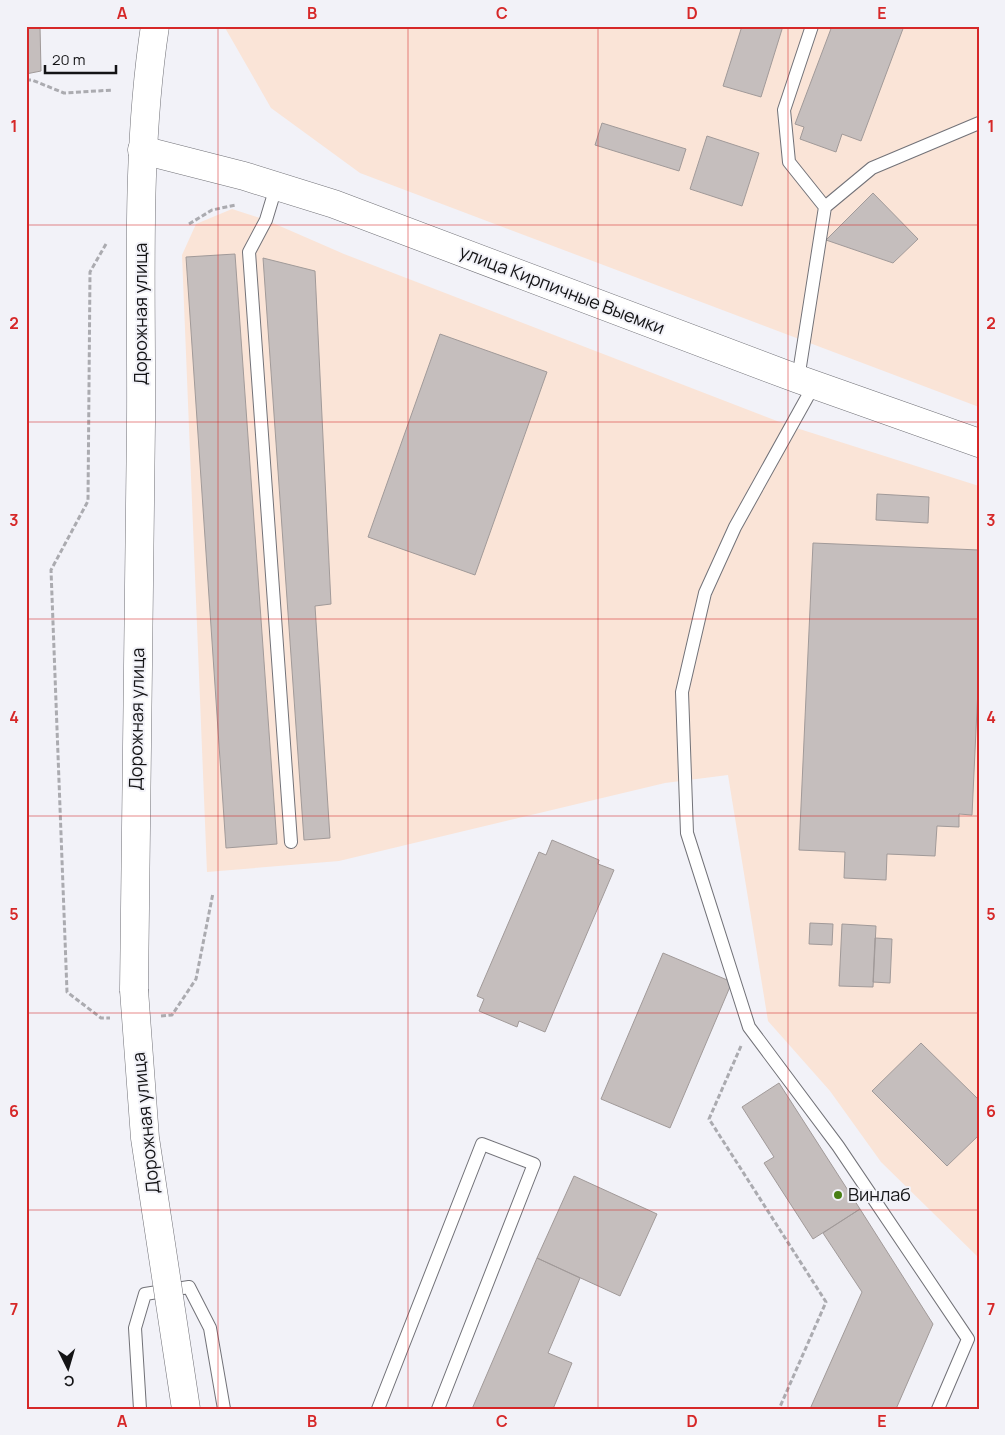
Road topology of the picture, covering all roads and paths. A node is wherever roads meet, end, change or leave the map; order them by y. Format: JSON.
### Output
{"nodes":[{"id":1,"x":155,"y":26,"type":"edge"},
{"id":2,"x":812,"y":26,"type":"edge"},
{"id":3,"x":26,"y":80,"type":"edge"},
{"id":4,"x":113,"y":90,"type":"dead end"},
{"id":5,"x":979,"y":123,"type":"edge"},
{"id":6,"x":142,"y":150,"type":"junction"},
{"id":7,"x":276,"y":187,"type":"junction"},
{"id":8,"x":236,"y":206,"type":"dead end"},
{"id":9,"x":825,"y":208,"type":"junction"},
{"id":10,"x":189,"y":224,"type":"dead end"},
{"id":11,"x":106,"y":244,"type":"dead end"},
{"id":12,"x":806,"y":382,"type":"junction"},
{"id":13,"x":979,"y":443,"type":"edge"},
{"id":14,"x":291,"y":842,"type":"dead end"},
{"id":15,"x":212,"y":893,"type":"dead end"},
{"id":16,"x":154,"y":1016,"type":"dead end"},
{"id":17,"x":119,"y":1018,"type":"dead end"},
{"id":18,"x":749,"y":1027,"type":"junction"},
{"id":19,"x":140,"y":1409,"type":"edge"},
{"id":20,"x":186,"y":1409,"type":"edge"},
{"id":21,"x":224,"y":1409,"type":"edge"},
{"id":22,"x":378,"y":1409,"type":"edge"},
{"id":23,"x":438,"y":1409,"type":"edge"},
{"id":24,"x":779,"y":1409,"type":"edge"},
{"id":25,"x":938,"y":1409,"type":"edge"}],
"edges":[{"from":1,"to":6,"type":"main road","name":"Дорожная улица"},
{"from":2,"to":9,"type":"lane"},
{"from":3,"to":4,"type":"path"},
{"from":5,"to":9,"type":"lane"},
{"from":6,"to":7,"type":"main road","name":"улица Кирпичные Выемки"},
{"from":6,"to":20,"type":"main road","name":"Дорожная улица","bridge":true},
{"from":7,"to":12,"type":"main road","name":"улица Кирпичные Выемки"},
{"from":7,"to":14,"type":"lane"},
{"from":8,"to":10,"type":"path"},
{"from":9,"to":12,"type":"lane"},
{"from":11,"to":17,"type":"path"},
{"from":12,"to":13,"type":"main road","name":"улица Кирпичные Выемки"},
{"from":12,"to":18,"type":"lane"},
{"from":15,"to":16,"type":"path"},
{"from":18,"to":24,"type":"path"},
{"from":18,"to":25,"type":"lane"},
{"from":19,"to":21,"type":"lane"},
{"from":22,"to":23,"type":"lane"}]}
